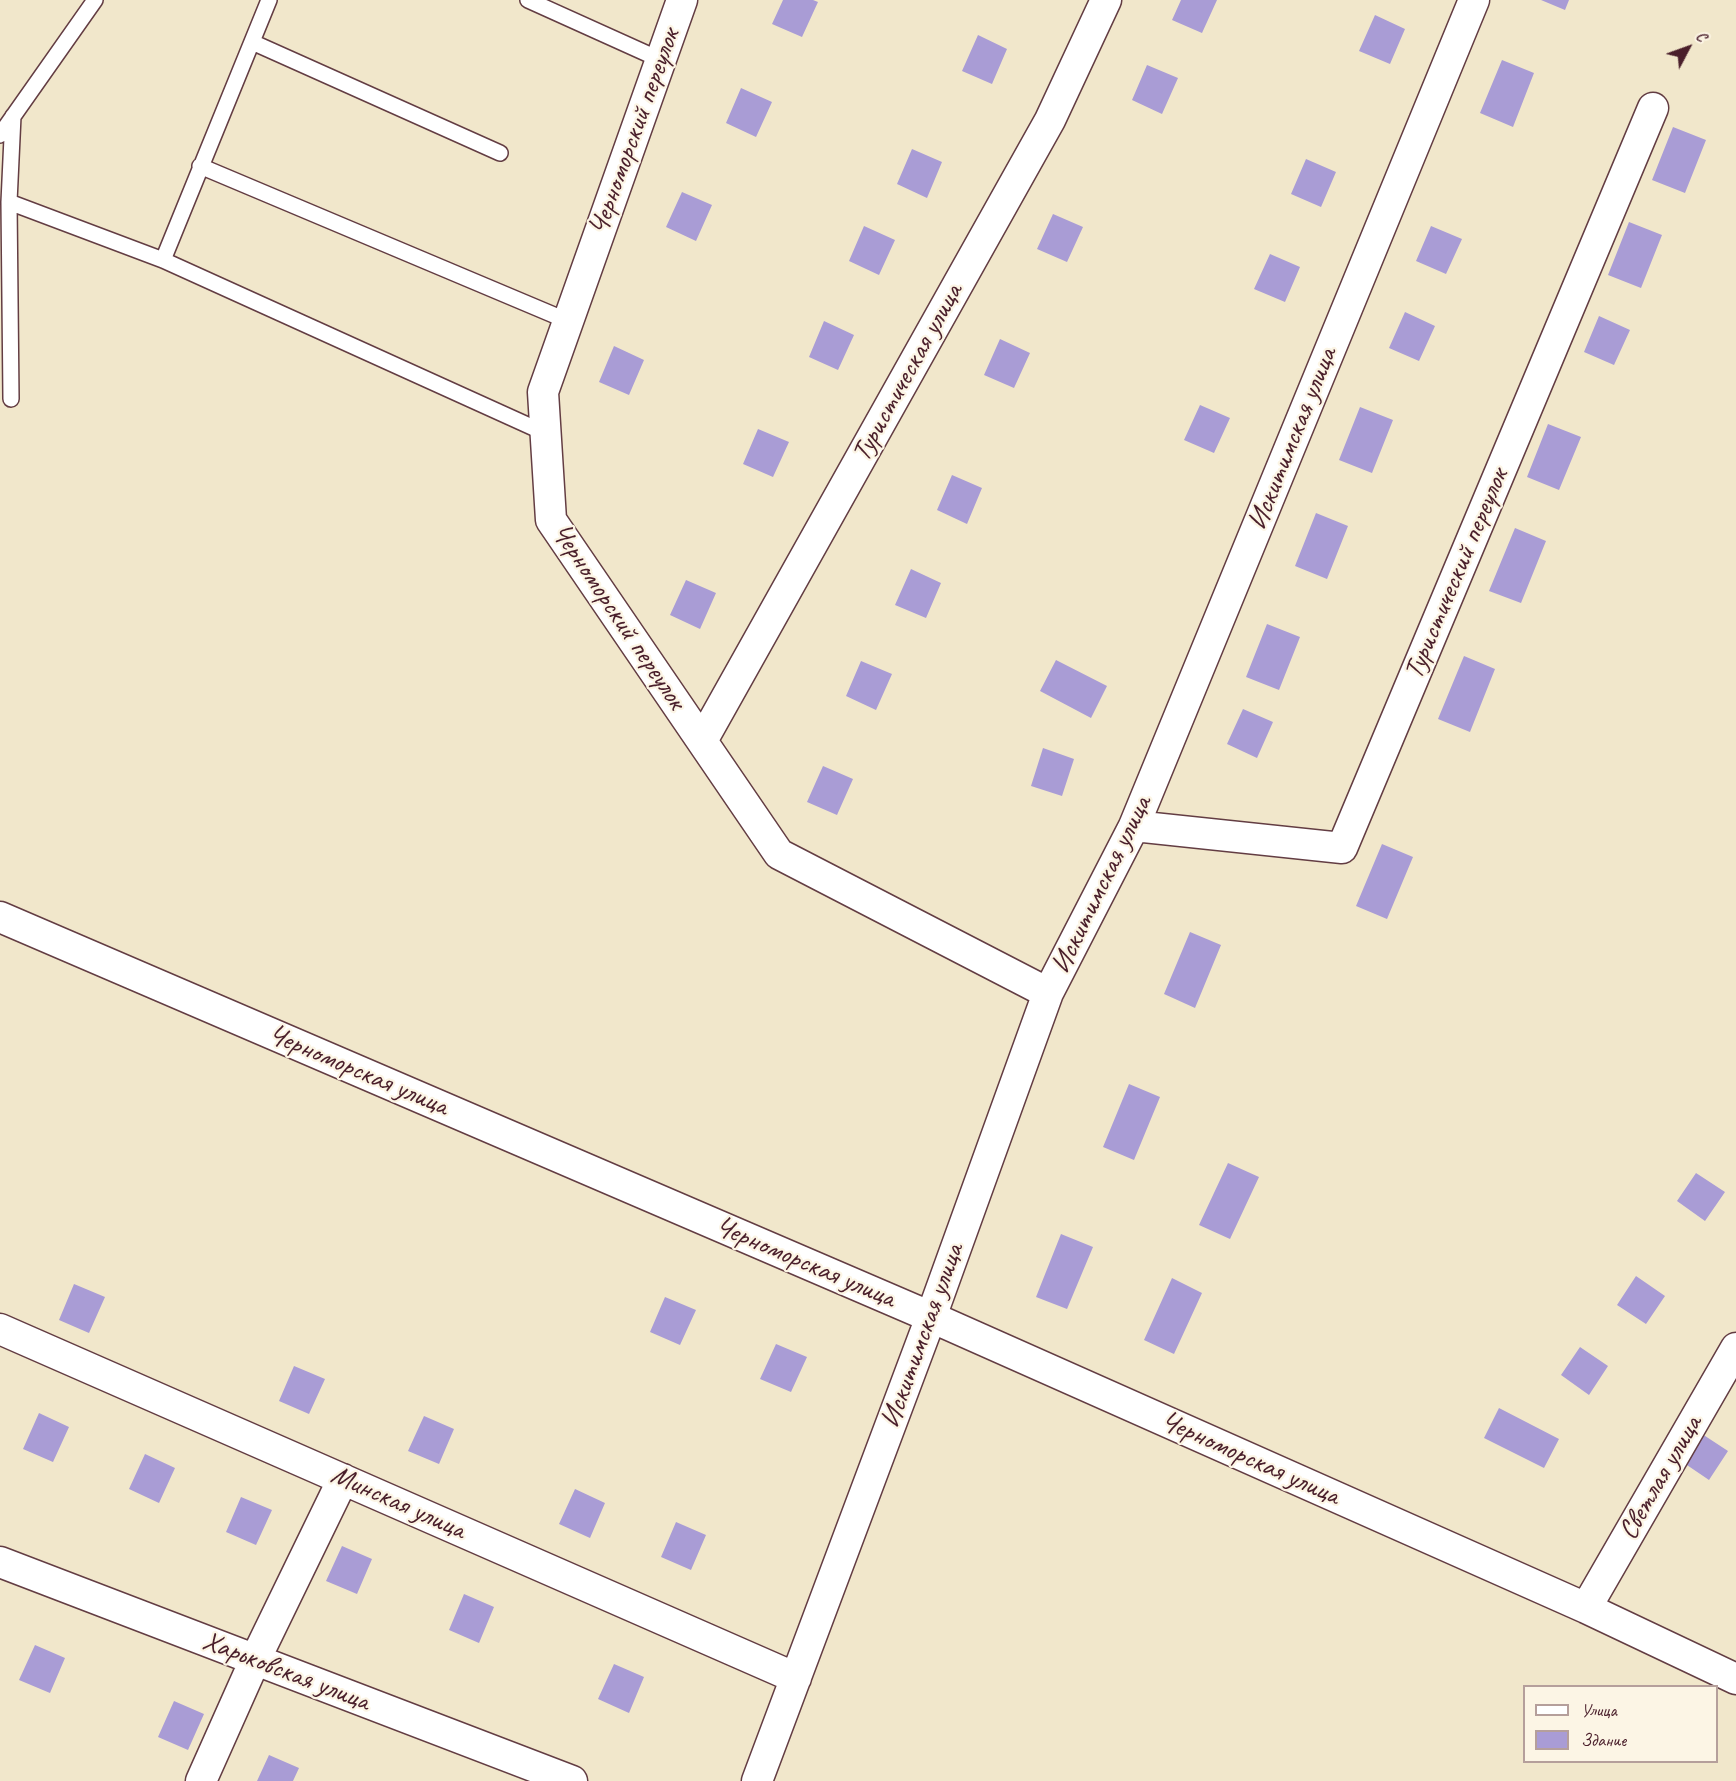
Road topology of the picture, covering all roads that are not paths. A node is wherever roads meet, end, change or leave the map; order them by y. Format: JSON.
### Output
{"nodes":[{"id":1,"x":95,"y":0,"type":"edge"},
{"id":2,"x":269,"y":0,"type":"edge"},
{"id":3,"x":528,"y":0,"type":"edge"},
{"id":4,"x":682,"y":0,"type":"edge"},
{"id":5,"x":1106,"y":0,"type":"edge"},
{"id":6,"x":1474,"y":0,"type":"edge"},
{"id":7,"x":252,"y":42,"type":"junction"},
{"id":8,"x":661,"y":60,"type":"junction"},
{"id":9,"x":1653,"y":108,"type":"dead end"},
{"id":10,"x":13,"y":116,"type":"junction"},
{"id":11,"x":0,"y":135,"type":"edge"},
{"id":12,"x":500,"y":153,"type":"dead end"},
{"id":13,"x":201,"y":166,"type":"junction"},
{"id":14,"x":9,"y":202,"type":"junction"},
{"id":15,"x":163,"y":260,"type":"junction"},
{"id":16,"x":568,"y":321,"type":"junction"},
{"id":17,"x":11,"y":399,"type":"dead end"},
{"id":18,"x":545,"y":433,"type":"junction"},
{"id":19,"x":702,"y":741,"type":"junction"},
{"id":20,"x":1134,"y":826,"type":"junction"},
{"id":21,"x":0,"y":917,"type":"edge"},
{"id":22,"x":1048,"y":993,"type":"junction"},
{"id":23,"x":931,"y":1317,"type":"junction"},
{"id":24,"x":0,"y":1329,"type":"edge"},
{"id":25,"x":1736,"y":1348,"type":"edge"},
{"id":26,"x":343,"y":1479,"type":"junction"},
{"id":27,"x":0,"y":1562,"type":"edge"},
{"id":28,"x":1586,"y":1608,"type":"junction"},
{"id":29,"x":255,"y":1660,"type":"junction"},
{"id":30,"x":796,"y":1678,"type":"junction"},
{"id":31,"x":1736,"y":1679,"type":"edge"},
{"id":32,"x":201,"y":1781,"type":"edge"},
{"id":33,"x":572,"y":1781,"type":"edge"},
{"id":34,"x":758,"y":1781,"type":"edge"}],
"edges":[{"from":1,"to":10,"type":"lane"},
{"from":2,"to":7,"type":"lane"},
{"from":3,"to":8,"type":"lane"},
{"from":4,"to":8,"type":"street","name":"Черноморский переулок"},
{"from":5,"to":19,"type":"street","name":"Туристическая улица"},
{"from":6,"to":20,"type":"street","name":"Искитимская улица"},
{"from":7,"to":12,"type":"lane"},
{"from":7,"to":13,"type":"lane"},
{"from":8,"to":16,"type":"street","name":"Черноморский переулок"},
{"from":9,"to":20,"type":"street","name":"Туристический переулок"},
{"from":10,"to":11,"type":"lane"},
{"from":10,"to":14,"type":"lane"},
{"from":13,"to":15,"type":"lane"},
{"from":13,"to":16,"type":"lane"},
{"from":14,"to":15,"type":"lane"},
{"from":14,"to":17,"type":"lane"},
{"from":15,"to":18,"type":"lane"},
{"from":16,"to":18,"type":"street","name":"Черноморский переулок"},
{"from":18,"to":19,"type":"street","name":"Черноморский переулок"},
{"from":19,"to":22,"type":"street","name":"Черноморский переулок"},
{"from":20,"to":22,"type":"street","name":"Искитимская улица"},
{"from":21,"to":23,"type":"street","name":"Черноморская улица"},
{"from":22,"to":23,"type":"street","name":"Искитимская улица"},
{"from":23,"to":28,"type":"street","name":"Черноморская улица"},
{"from":23,"to":30,"type":"street","name":"Искитимская улица"},
{"from":24,"to":26,"type":"street","name":"Минская улица"},
{"from":25,"to":28,"type":"street","name":"Светлая улица"},
{"from":26,"to":29,"type":"street"},
{"from":26,"to":30,"type":"street","name":"Минская улица"},
{"from":27,"to":29,"type":"street","name":"Харьковская улица"},
{"from":28,"to":31,"type":"street","name":"Черноморская улица"},
{"from":29,"to":32,"type":"street"},
{"from":29,"to":33,"type":"street","name":"Харьковская улица"},
{"from":30,"to":34,"type":"street","name":"Искитимская улица"}]}
